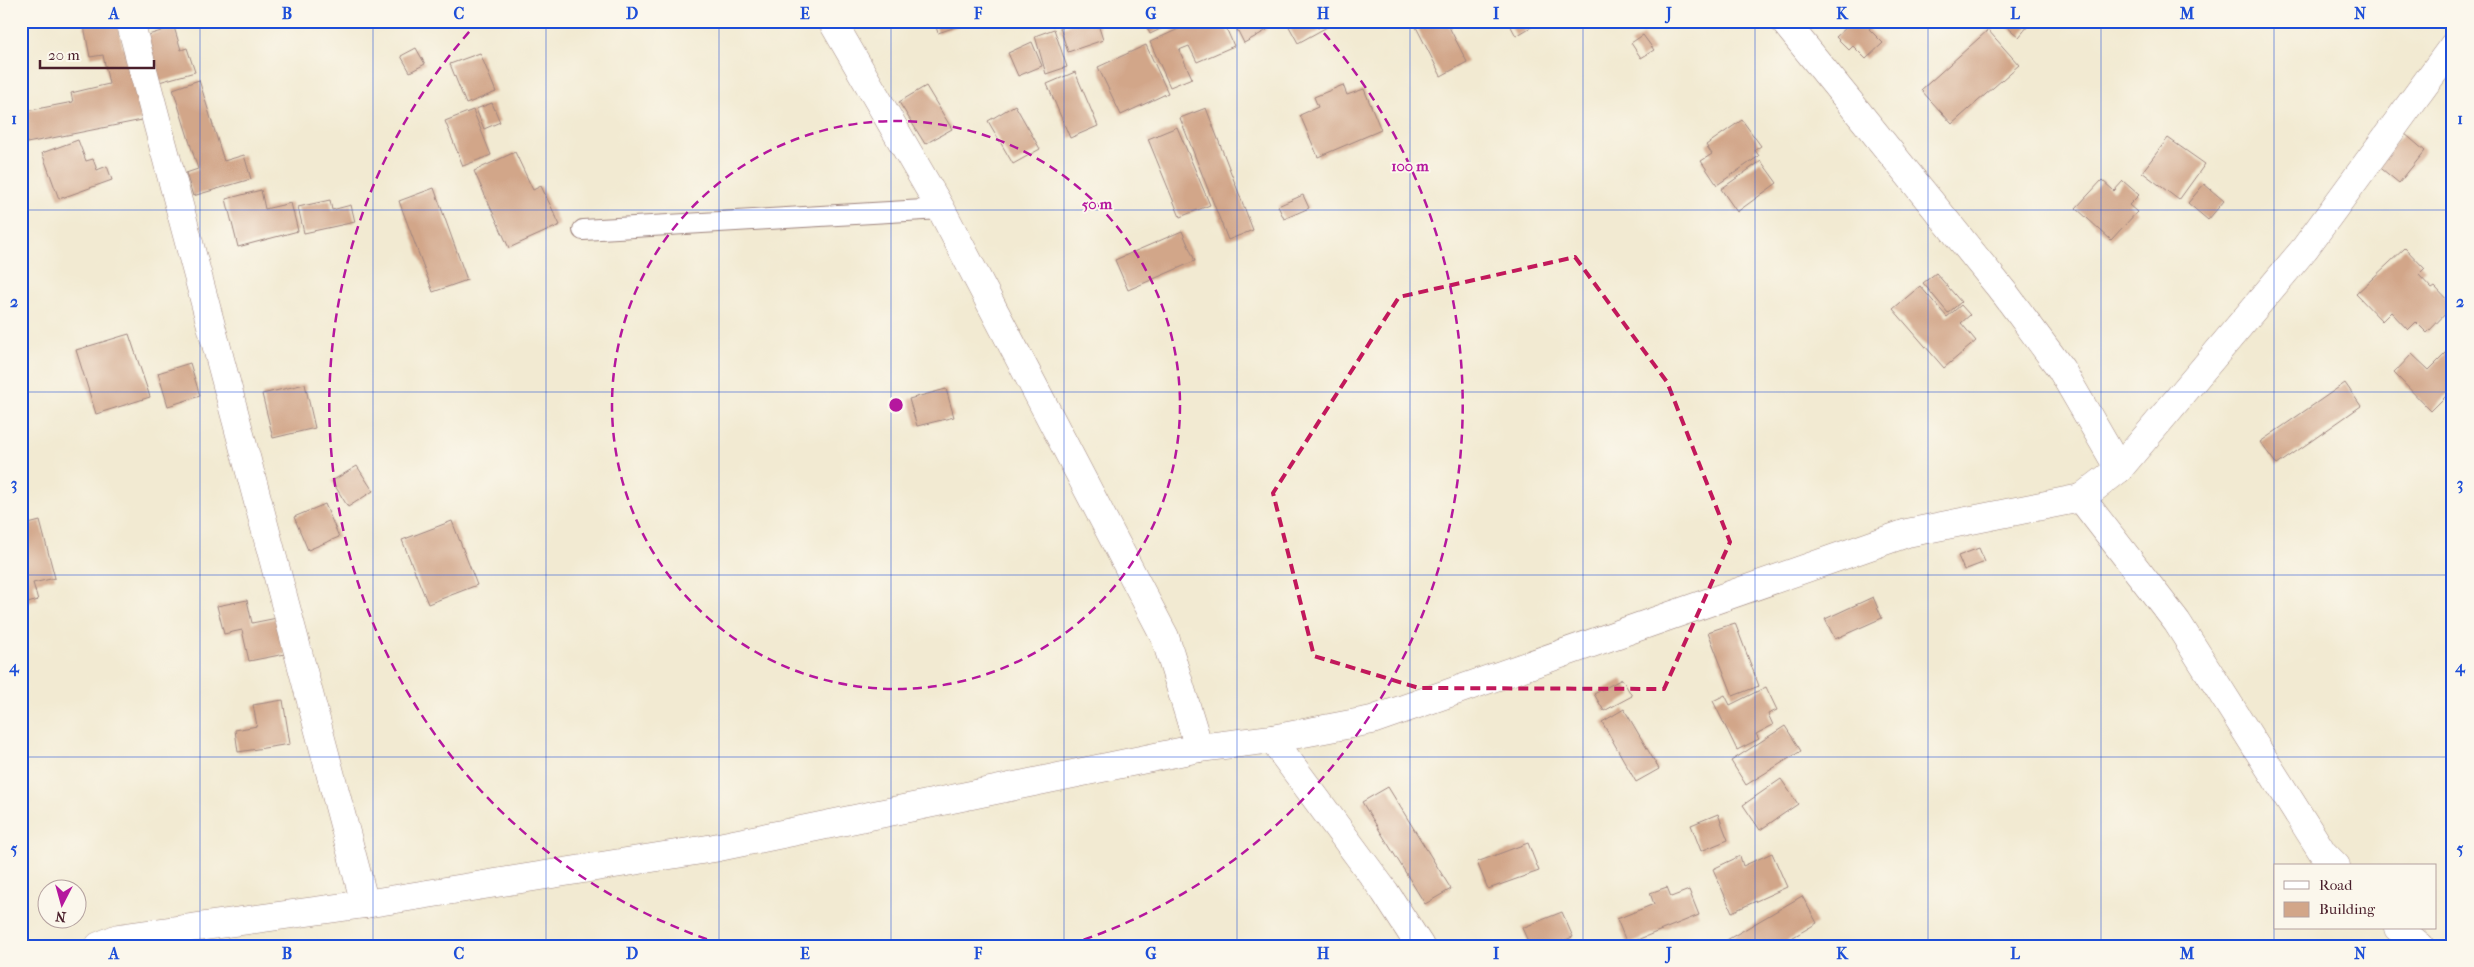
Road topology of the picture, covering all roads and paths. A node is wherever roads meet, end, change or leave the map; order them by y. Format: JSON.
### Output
{"nodes":[{"id":1,"x":130,"y":21,"type":"edge"},
{"id":2,"x":832,"y":21,"type":"edge"},
{"id":3,"x":1784,"y":21,"type":"edge"},
{"id":4,"x":2453,"y":46,"type":"edge"},
{"id":5,"x":941,"y":209,"type":"junction"},
{"id":6,"x":584,"y":230,"type":"dead end"},
{"id":7,"x":2119,"y":469,"type":"junction"},
{"id":8,"x":2082,"y":498,"type":"junction"},
{"id":9,"x":1272,"y":739,"type":"junction"},
{"id":10,"x":1198,"y":748,"type":"junction"},
{"id":11,"x":2334,"y":864,"type":"edge"},
{"id":12,"x":365,"y":904,"type":"junction"},
{"id":13,"x":2400,"y":930,"type":"edge"},
{"id":14,"x":99,"y":946,"type":"edge"},
{"id":15,"x":1420,"y":946,"type":"edge"},
{"id":16,"x":2420,"y":946,"type":"edge"}],
"edges":[{"from":1,"to":12,"type":"street"},
{"from":2,"to":5,"type":"street"},
{"from":3,"to":7,"type":"street"},
{"from":4,"to":7,"type":"street"},
{"from":5,"to":6,"type":"lane"},
{"from":5,"to":10,"type":"street"},
{"from":7,"to":8,"type":"street"},
{"from":8,"to":9,"type":"street"},
{"from":8,"to":11,"type":"street"},
{"from":9,"to":10,"type":"street"},
{"from":9,"to":15,"type":"street"},
{"from":10,"to":12,"type":"street"},
{"from":12,"to":14,"type":"street"},
{"from":13,"to":16,"type":"street"}]}
